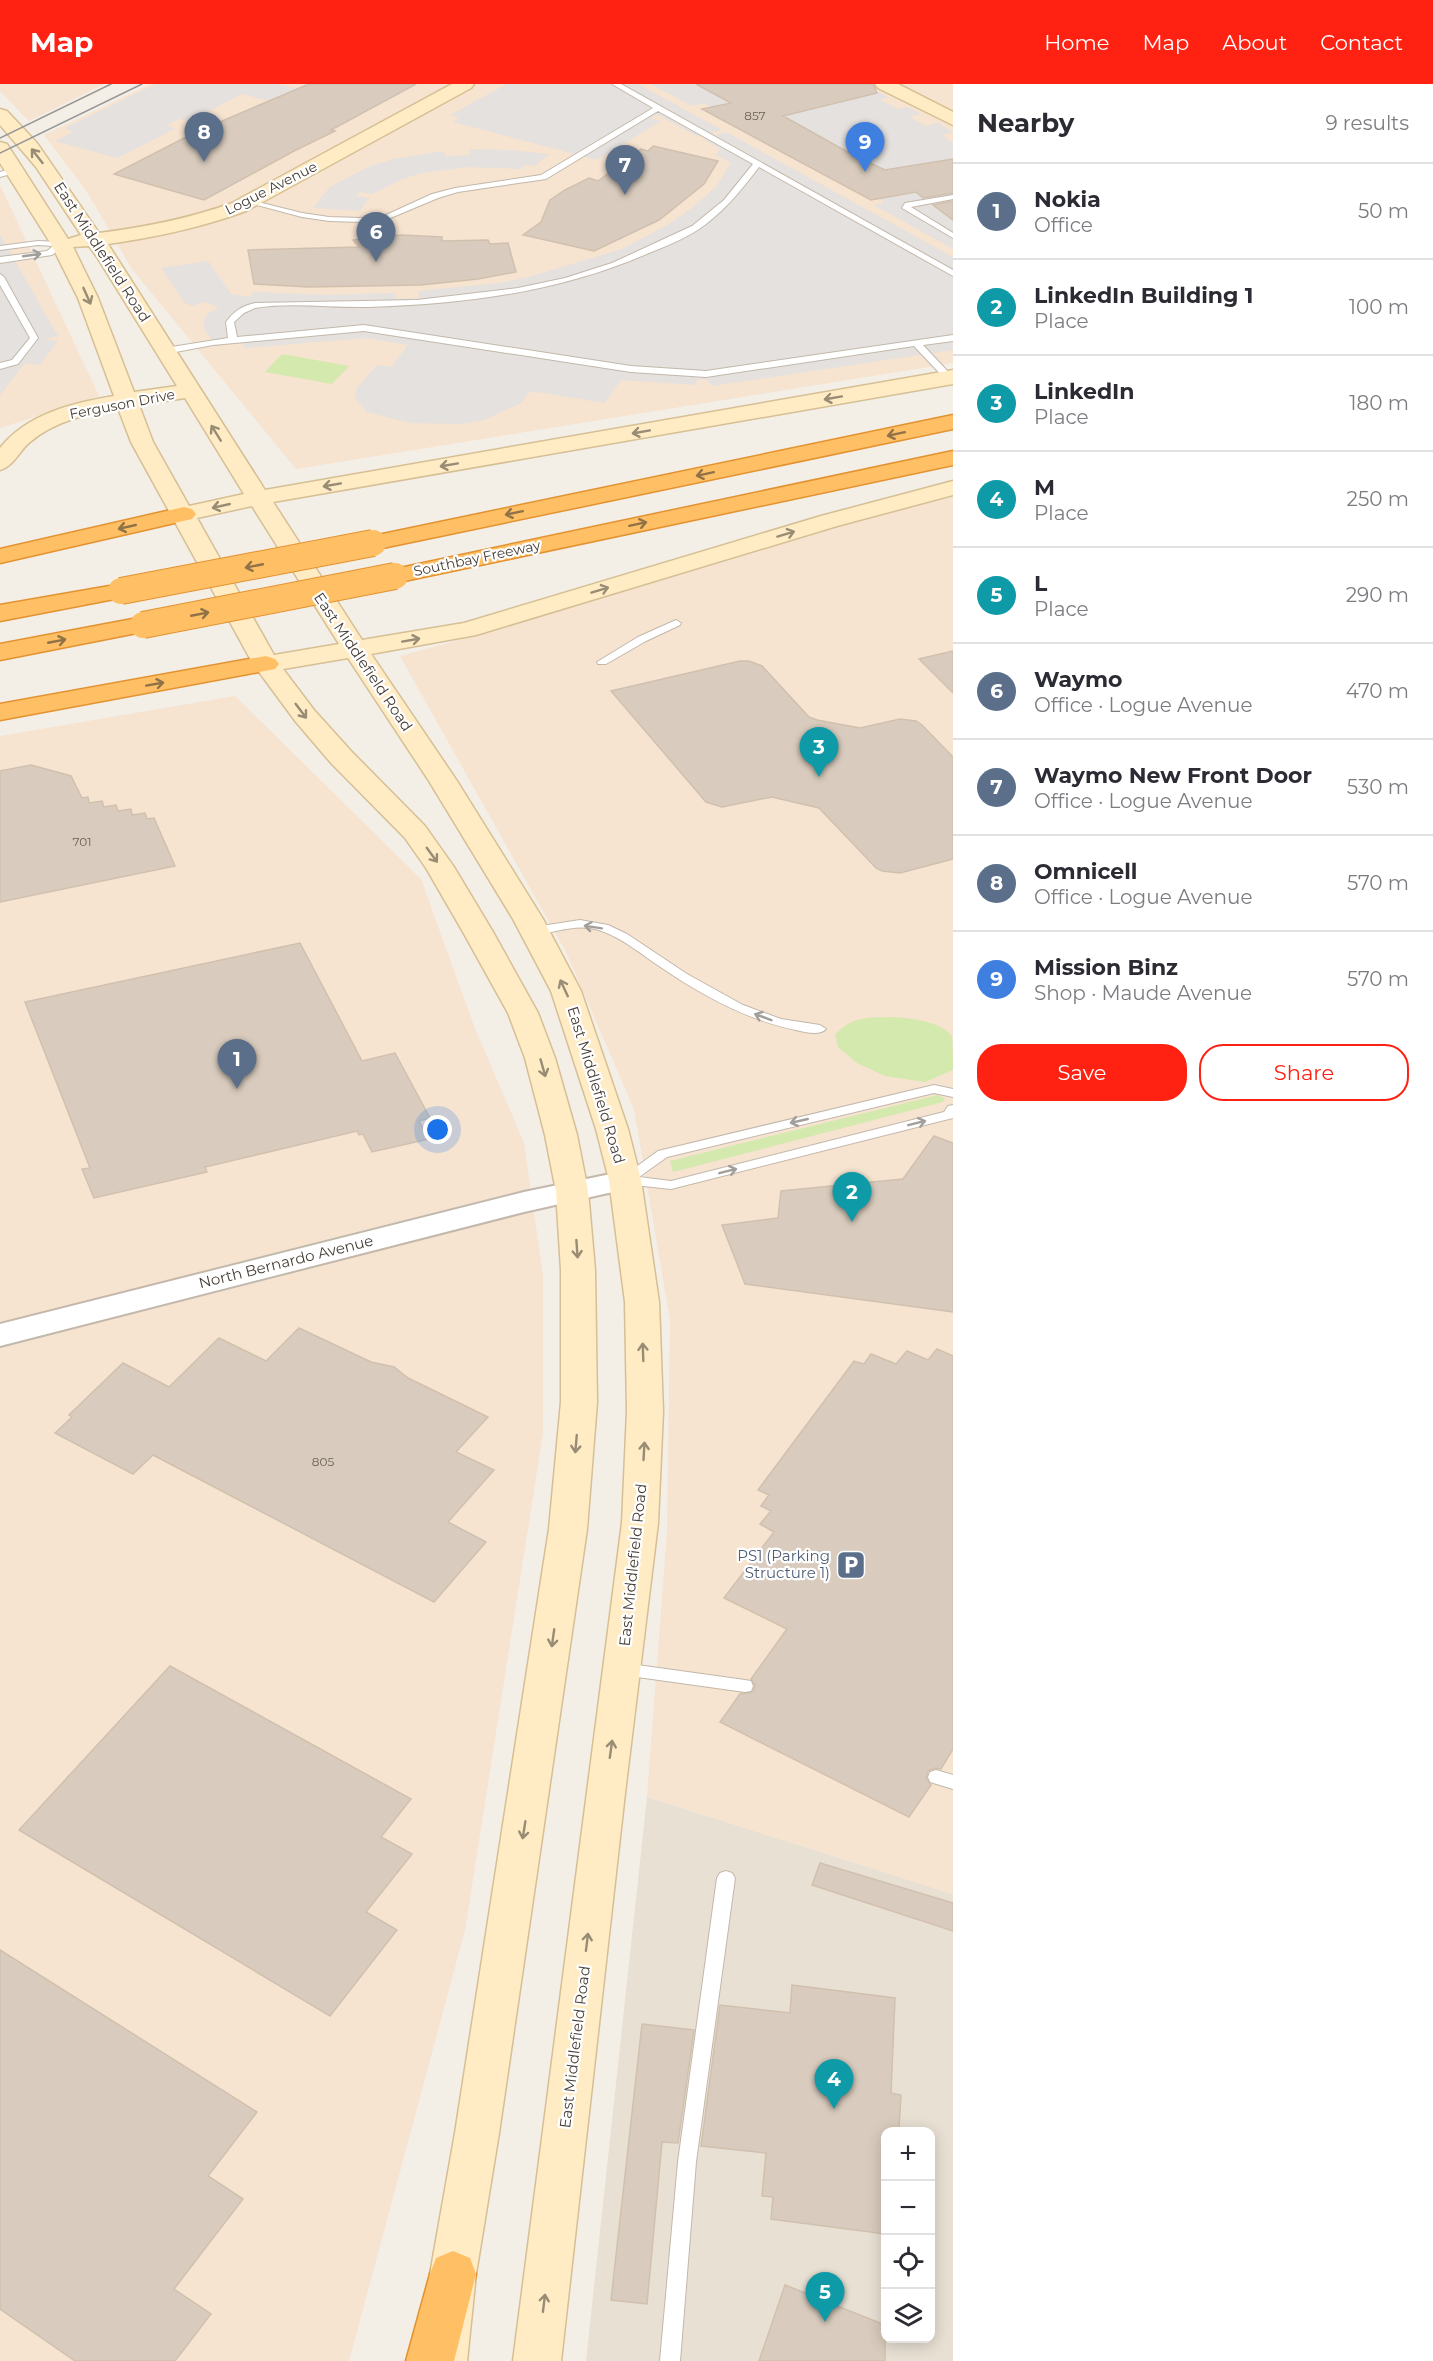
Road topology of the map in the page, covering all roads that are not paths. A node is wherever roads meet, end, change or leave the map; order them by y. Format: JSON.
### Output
{"nodes":[{"id":1,"x":465,"y":84,"type":"edge"},
{"id":2,"x":616,"y":84,"type":"edge"},
{"id":3,"x":884,"y":84,"type":"edge"},
{"id":4,"x":658,"y":108,"type":"junction"},
{"id":5,"x":0,"y":115,"type":"edge"},
{"id":6,"x":953,"y":118,"type":"edge"},
{"id":7,"x":0,"y":148,"type":"edge"},
{"id":8,"x":757,"y":164,"type":"junction"},
{"id":9,"x":8,"y":172,"type":"edge"},
{"id":10,"x":953,"y":197,"type":"edge"},
{"id":11,"x":250,"y":202,"type":"junction"},
{"id":12,"x":953,"y":236,"type":"edge"},
{"id":13,"x":93,"y":239,"type":"junction"},
{"id":14,"x":61,"y":244,"type":"junction"},
{"id":15,"x":0,"y":248,"type":"edge"},
{"id":16,"x":0,"y":260,"type":"edge"},
{"id":17,"x":953,"y":273,"type":"edge"},
{"id":18,"x":0,"y":277,"type":"edge"},
{"id":19,"x":953,"y":338,"type":"edge"},
{"id":20,"x":233,"y":340,"type":"junction"},
{"id":21,"x":916,"y":343,"type":"junction"},
{"id":22,"x":165,"y":351,"type":"junction"},
{"id":23,"x":0,"y":366,"type":"edge"},
{"id":24,"x":951,"y":377,"type":"edge"},
{"id":25,"x":190,"y":392,"type":"junction"},
{"id":26,"x":126,"y":402,"type":"junction"},
{"id":27,"x":953,"y":422,"type":"edge"},
{"id":28,"x":953,"y":458,"type":"edge"},
{"id":29,"x":0,"y":463,"type":"edge"},
{"id":30,"x":953,"y":488,"type":"edge"},
{"id":31,"x":257,"y":498,"type":"junction"},
{"id":32,"x":184,"y":514,"type":"junction"},
{"id":33,"x":0,"y":556,"type":"edge"},
{"id":34,"x":0,"y":614,"type":"edge"},
{"id":35,"x":676,"y":623,"type":"dead end"},
{"id":36,"x":354,"y":650,"type":"junction"},
{"id":37,"x":0,"y":652,"type":"edge"},
{"id":38,"x":602,"y":662,"type":"dead end"},
{"id":39,"x":266,"y":664,"type":"junction"},
{"id":40,"x":0,"y":712,"type":"edge"},
{"id":41,"x":535,"y":931,"type":"junction"},
{"id":42,"x":820,"y":1029,"type":"dead end"},
{"id":43,"x":953,"y":1093,"type":"edge"},
{"id":44,"x":953,"y":1109,"type":"edge"},
{"id":45,"x":625,"y":1179,"type":"junction"},
{"id":46,"x":572,"y":1191,"type":"junction"},
{"id":47,"x":0,"y":1335,"type":"edge"},
{"id":48,"x":621,"y":1669,"type":"junction"},
{"id":49,"x":746,"y":1686,"type":"dead end"},
{"id":50,"x":936,"y":1777,"type":"dead end"},
{"id":51,"x":953,"y":1782,"type":"edge"},
{"id":52,"x":726,"y":1878,"type":"dead end"},
{"id":53,"x":453,"y":2274,"type":"junction"},
{"id":54,"x":430,"y":2361,"type":"edge"},
{"id":55,"x":442,"y":2361,"type":"edge"},
{"id":56,"x":537,"y":2361,"type":"edge"},
{"id":57,"x":670,"y":2361,"type":"edge"}],
"edges":[{"from":1,"to":11,"type":"main road","name":"Logue Avenue"},
{"from":2,"to":4,"type":"lane"},
{"from":3,"to":6,"type":"main road"},
{"from":4,"to":8,"type":"lane"},
{"from":4,"to":11,"type":"lane"},
{"from":13,"to":5,"type":"main road","name":"East Middlefield Road","one_way":true},
{"from":7,"to":9,"type":"main road","name":"East Middlefield Road"},
{"from":8,"to":17,"type":"lane"},
{"from":8,"to":20,"type":"lane"},
{"from":9,"to":14,"type":"main road","name":"East Middlefield Road"},
{"from":10,"to":12,"type":"lane"},
{"from":11,"to":13,"type":"main road","name":"Logue Avenue"},
{"from":13,"to":14,"type":"main road","name":"Logue Avenue"},
{"from":13,"to":22,"type":"main road","name":"East Middlefield Road"},
{"from":14,"to":15,"type":"lane"},
{"from":16,"to":14,"type":"lane","one_way":true},
{"from":14,"to":26,"type":"main road","name":"East Middlefield Road","one_way":true},
{"from":18,"to":23,"type":"lane"},
{"from":19,"to":21,"type":"lane"},
{"from":20,"to":21,"type":"lane"},
{"from":20,"to":22,"type":"lane"},
{"from":21,"to":24,"type":"lane"},
{"from":22,"to":25,"type":"main road","name":"East Middlefield Road"},
{"from":24,"to":31,"type":"main road","one_way":true},
{"from":25,"to":26,"type":"main road","name":"Ferguson Drive"},
{"from":31,"to":25,"type":"main road","name":"East Middlefield Road","one_way":true},
{"from":26,"to":29,"type":"main road","name":"Ferguson Drive"},
{"from":26,"to":32,"type":"main road","name":"East Middlefield Road"},
{"from":27,"to":34,"type":"highway","one_way":true,"bridge":true},
{"from":37,"to":28,"type":"highway","name":"Southbay Freeway","one_way":true,"bridge":true},
{"from":36,"to":30,"type":"main road","one_way":true},
{"from":31,"to":32,"type":"main road","one_way":true},
{"from":31,"to":36,"type":"main road","name":"East Middlefield Road"},
{"from":32,"to":33,"type":"highway","one_way":true},
{"from":32,"to":39,"type":"main road","name":"East Middlefield Road"},
{"from":35,"to":38,"type":"lane"},
{"from":36,"to":39,"type":"main road"},
{"from":36,"to":41,"type":"main road","name":"East Middlefield Road"},
{"from":40,"to":39,"type":"highway","one_way":true},
{"from":39,"to":46,"type":"main road","name":"East Middlefield Road","one_way":true},
{"from":42,"to":41,"type":"lane","one_way":true},
{"from":45,"to":41,"type":"main road","name":"East Middlefield Road","one_way":true},
{"from":43,"to":45,"type":"lane","one_way":true},
{"from":45,"to":44,"type":"lane","one_way":true},
{"from":45,"to":46,"type":"street","name":"North Bernardo Avenue"},
{"from":48,"to":45,"type":"main road","name":"East Middlefield Road","one_way":true},
{"from":46,"to":47,"type":"street","name":"North Bernardo Avenue"},
{"from":46,"to":53,"type":"main road","name":"East Middlefield Road","one_way":true},
{"from":48,"to":49,"type":"lane"},
{"from":56,"to":48,"type":"main road","name":"East Middlefield Road","one_way":true},
{"from":50,"to":51,"type":"lane"},
{"from":52,"to":57,"type":"lane"},
{"from":53,"to":54,"type":"highway"},
{"from":53,"to":55,"type":"main road","name":"East Middlefield Road"}]}
